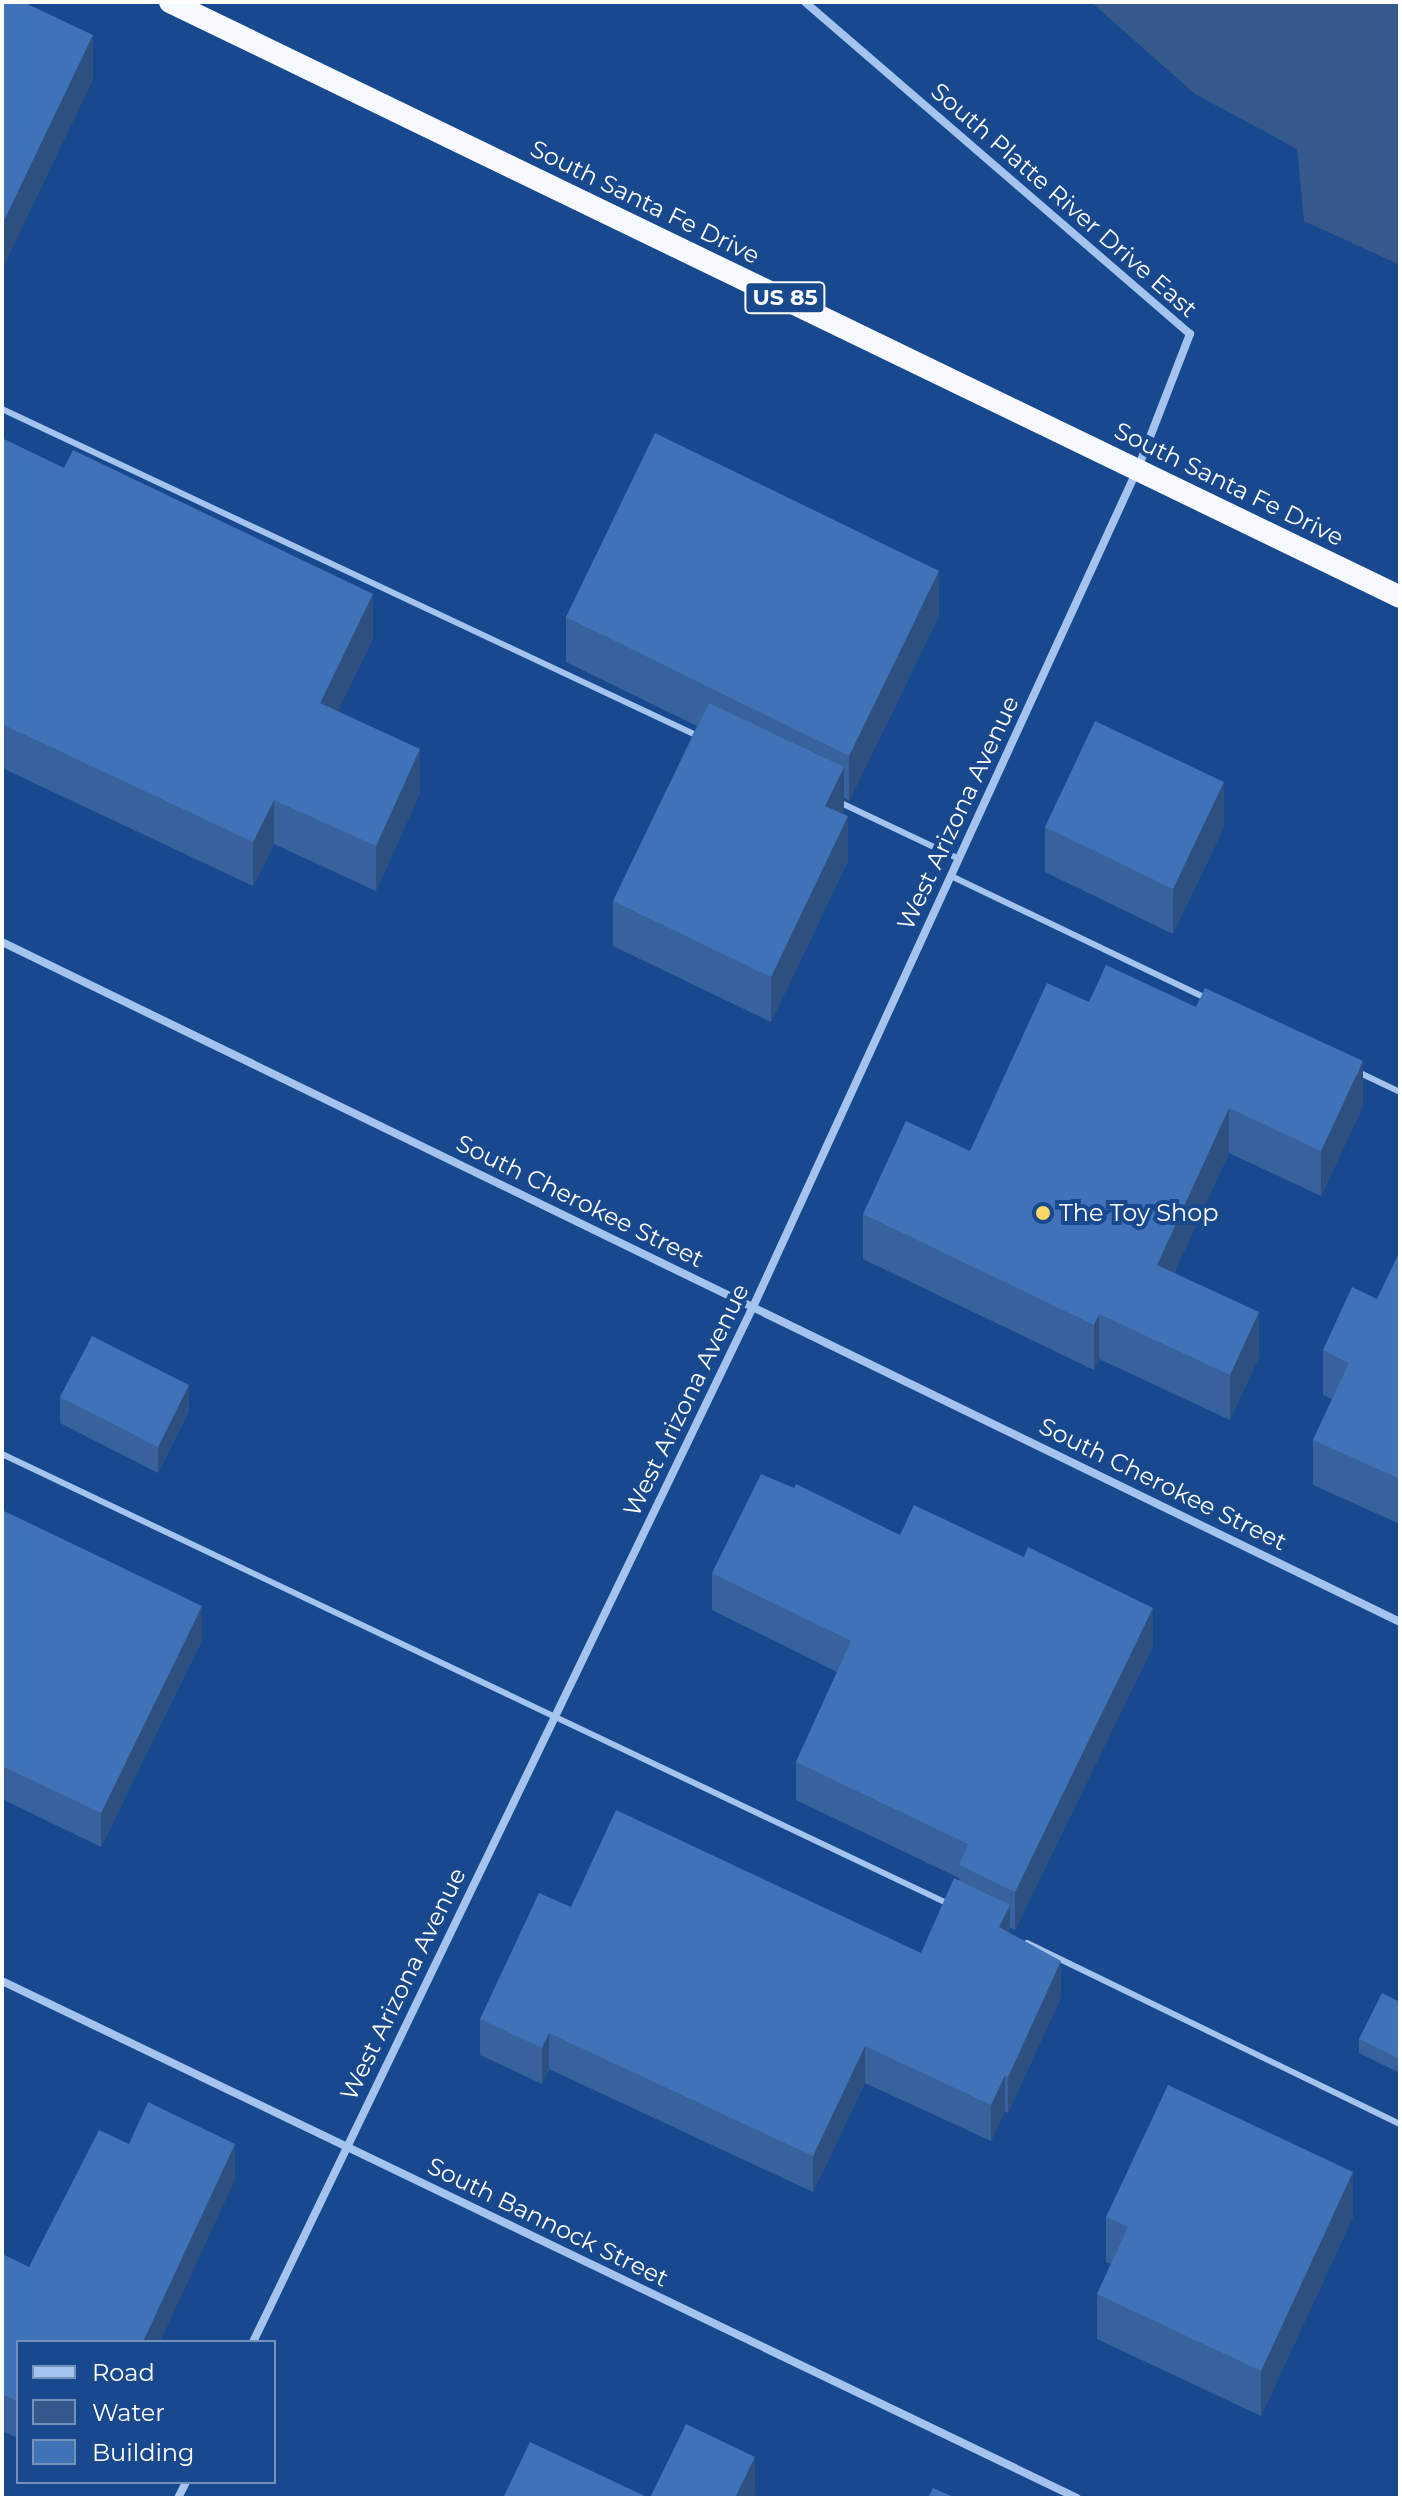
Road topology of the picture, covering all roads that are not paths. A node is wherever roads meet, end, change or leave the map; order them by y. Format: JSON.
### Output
{"nodes":[{"id":1,"x":170,"y":2,"type":"edge"},
{"id":2,"x":805,"y":2,"type":"edge"},
{"id":3,"x":2,"y":409,"type":"edge"},
{"id":4,"x":1138,"y":468,"type":"junction"},
{"id":5,"x":1400,"y":597,"type":"edge"},
{"id":6,"x":702,"y":738,"type":"edge"},
{"id":7,"x":830,"y":798,"type":"edge"},
{"id":8,"x":959,"y":859,"type":"junction"},
{"id":9,"x":951,"y":876,"type":"junction"},
{"id":10,"x":2,"y":942,"type":"edge"},
{"id":11,"x":1217,"y":1004,"type":"edge"},
{"id":12,"x":1344,"y":1065,"type":"edge"},
{"id":13,"x":1400,"y":1092,"type":"edge"},
{"id":14,"x":753,"y":1307,"type":"junction"},
{"id":15,"x":2,"y":1454,"type":"edge"},
{"id":16,"x":1400,"y":1622,"type":"edge"},
{"id":17,"x":555,"y":1717,"type":"junction"},
{"id":18,"x":962,"y":1911,"type":"edge"},
{"id":19,"x":1019,"y":1939,"type":"edge"},
{"id":20,"x":2,"y":1981,"type":"edge"},
{"id":21,"x":1400,"y":2124,"type":"edge"},
{"id":22,"x":346,"y":2148,"type":"junction"},
{"id":23,"x":254,"y":2340,"type":"edge"},
{"id":24,"x":1077,"y":2498,"type":"edge"}],
"edges":[{"from":1,"to":4,"type":"highway","name":"South Santa Fe Drive","number":"US 85"},
{"from":2,"to":4,"type":"street","name":"South Platte River Drive East"},
{"from":3,"to":6,"type":"lane"},
{"from":4,"to":5,"type":"highway","name":"South Santa Fe Drive","number":"US 85"},
{"from":4,"to":8,"type":"street","name":"West Arizona Avenue"},
{"from":7,"to":8,"type":"lane"},
{"from":8,"to":9,"type":"street","name":"West Arizona Avenue"},
{"from":9,"to":11,"type":"lane"},
{"from":9,"to":14,"type":"street","name":"West Arizona Avenue"},
{"from":10,"to":14,"type":"street","name":"South Cherokee Street"},
{"from":12,"to":13,"type":"lane"},
{"from":14,"to":16,"type":"street","name":"South Cherokee Street"},
{"from":14,"to":17,"type":"street","name":"West Arizona Avenue"},
{"from":15,"to":17,"type":"lane"},
{"from":17,"to":18,"type":"lane"},
{"from":17,"to":22,"type":"street","name":"West Arizona Avenue"},
{"from":19,"to":21,"type":"lane"},
{"from":20,"to":22,"type":"street","name":"South Bannock Street"},
{"from":22,"to":23,"type":"street","name":"West Arizona Avenue"},
{"from":22,"to":24,"type":"street","name":"South Bannock Street"}]}
